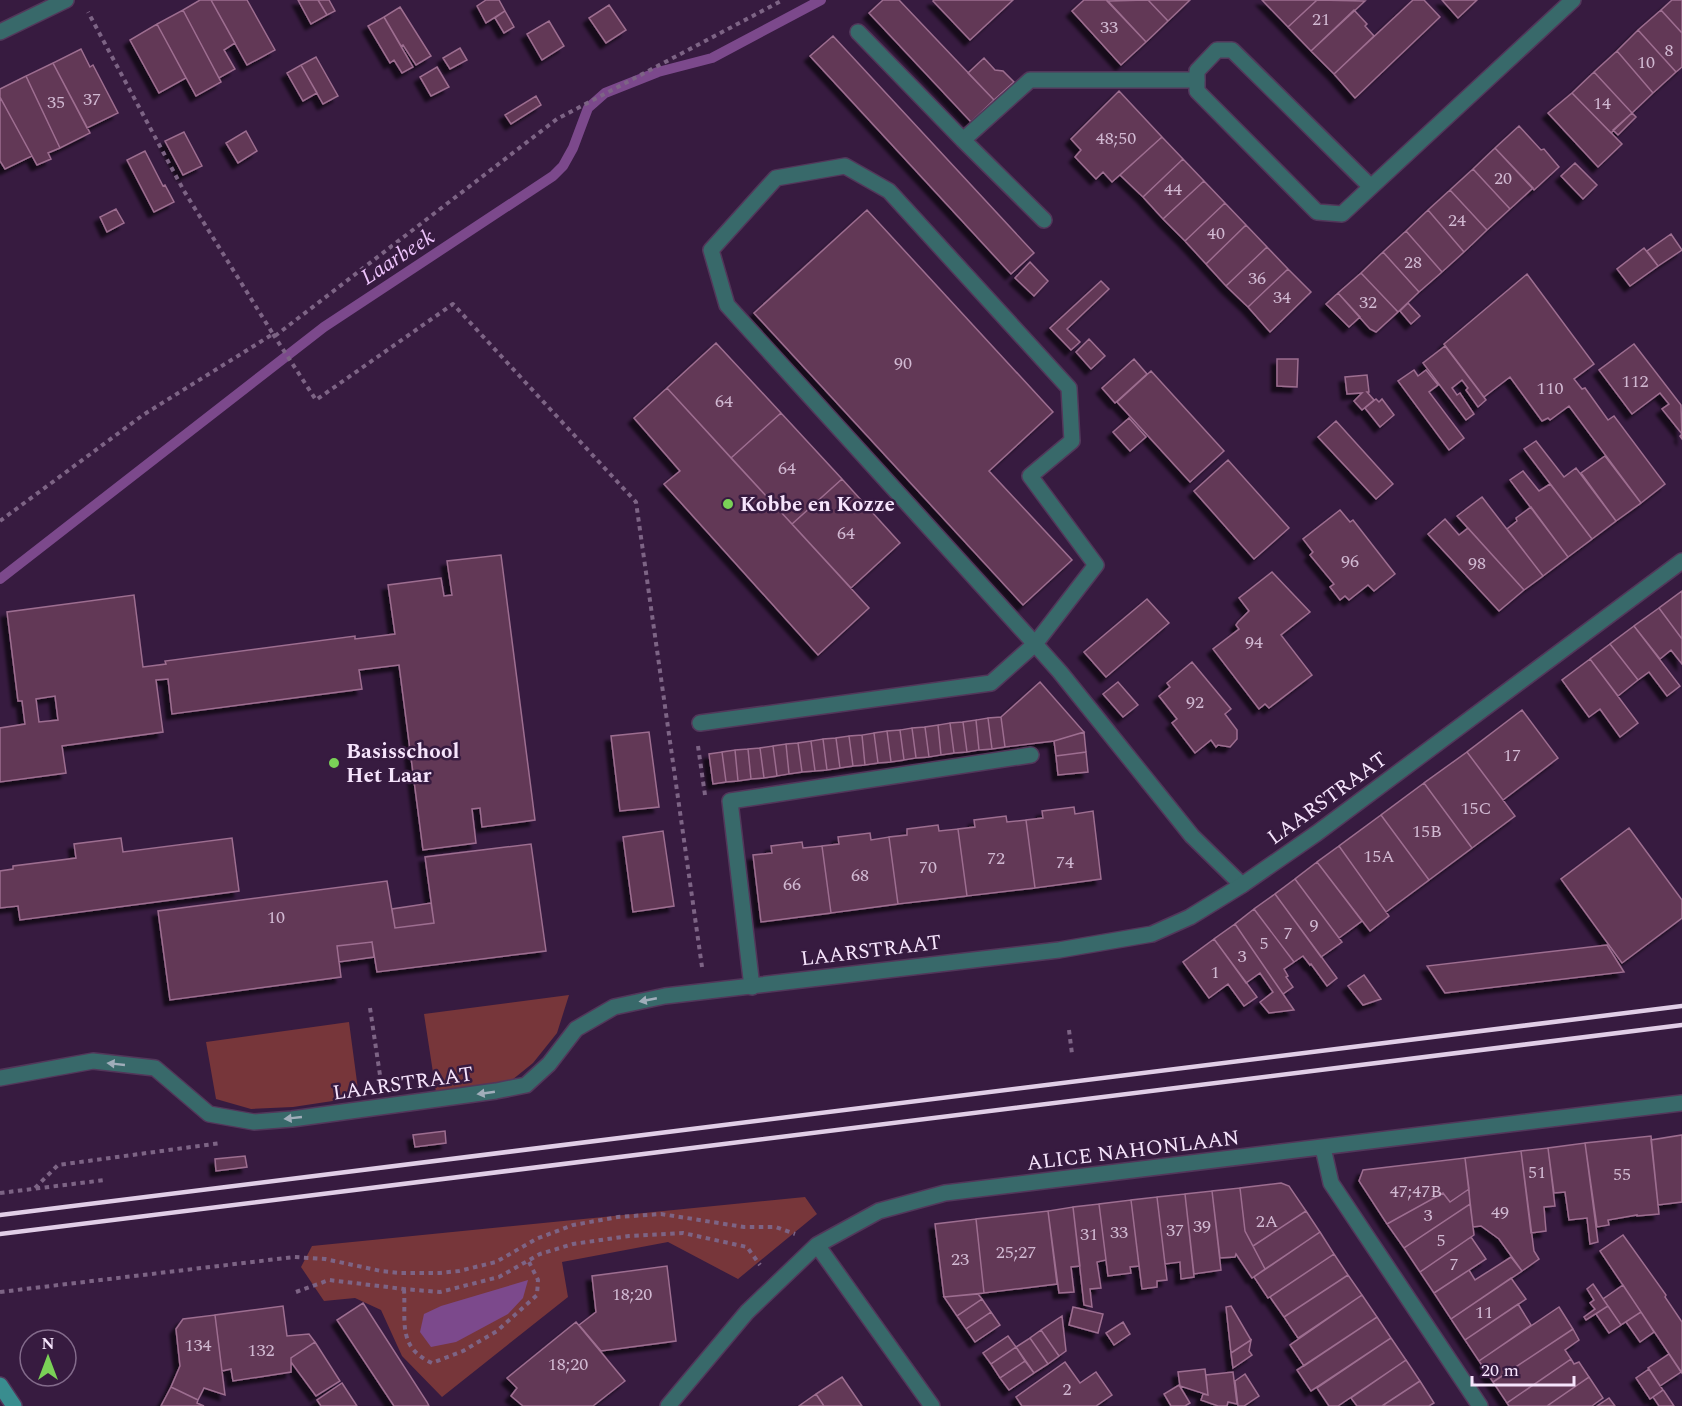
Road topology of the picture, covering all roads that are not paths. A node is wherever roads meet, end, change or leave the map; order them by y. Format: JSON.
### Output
{"nodes":[{"id":1,"x":66,"y":0,"type":"edge"},
{"id":2,"x":1573,"y":0,"type":"edge"},
{"id":3,"x":858,"y":32,"type":"dead end"},
{"id":4,"x":0,"y":33,"type":"edge"},
{"id":5,"x":1197,"y":80,"type":"junction"},
{"id":6,"x":963,"y":140,"type":"junction"},
{"id":7,"x":1371,"y":187,"type":"junction"},
{"id":8,"x":1044,"y":220,"type":"dead end"},
{"id":9,"x":1682,"y":561,"type":"edge"},
{"id":10,"x":1035,"y":644,"type":"junction"},
{"id":11,"x":700,"y":723,"type":"dead end"},
{"id":12,"x":1031,"y":755,"type":"dead end"},
{"id":13,"x":1242,"y":885,"type":"junction"},
{"id":14,"x":752,"y":987,"type":"junction"},
{"id":15,"x":0,"y":1078,"type":"edge"},
{"id":16,"x":1682,"y":1103,"type":"edge"},
{"id":17,"x":1323,"y":1148,"type":"junction"},
{"id":18,"x":817,"y":1245,"type":"junction"},
{"id":19,"x":0,"y":1385,"type":"edge"},
{"id":20,"x":14,"y":1406,"type":"edge"},
{"id":21,"x":668,"y":1406,"type":"edge"},
{"id":22,"x":932,"y":1406,"type":"edge"},
{"id":23,"x":1480,"y":1406,"type":"edge"}],
"edges":[{"from":1,"to":4,"type":"street"},
{"from":2,"to":7,"type":"street"},
{"from":3,"to":6,"type":"street"},
{"from":5,"to":6,"type":"street"},
{"from":5,"to":7,"type":"street"},
{"from":5,"to":7,"type":"street"},
{"from":6,"to":8,"type":"street"},
{"from":9,"to":13,"type":"street","name":"LAARSTRAAT"},
{"from":10,"to":10,"type":"street"},
{"from":10,"to":11,"type":"street"},
{"from":10,"to":13,"type":"street"},
{"from":12,"to":14,"type":"street"},
{"from":13,"to":14,"type":"street","name":"LAARSTRAAT"},
{"from":14,"to":15,"type":"street","name":"LAARSTRAAT","one_way":true},
{"from":16,"to":17,"type":"street","name":"ALICE NAHONLAAN"},
{"from":17,"to":18,"type":"street","name":"ALICE NAHONLAAN"},
{"from":17,"to":23,"type":"street"},
{"from":18,"to":21,"type":"street","name":"ALICE NAHONLAAN"},
{"from":18,"to":22,"type":"street"},
{"from":19,"to":20,"type":"street"}]}
